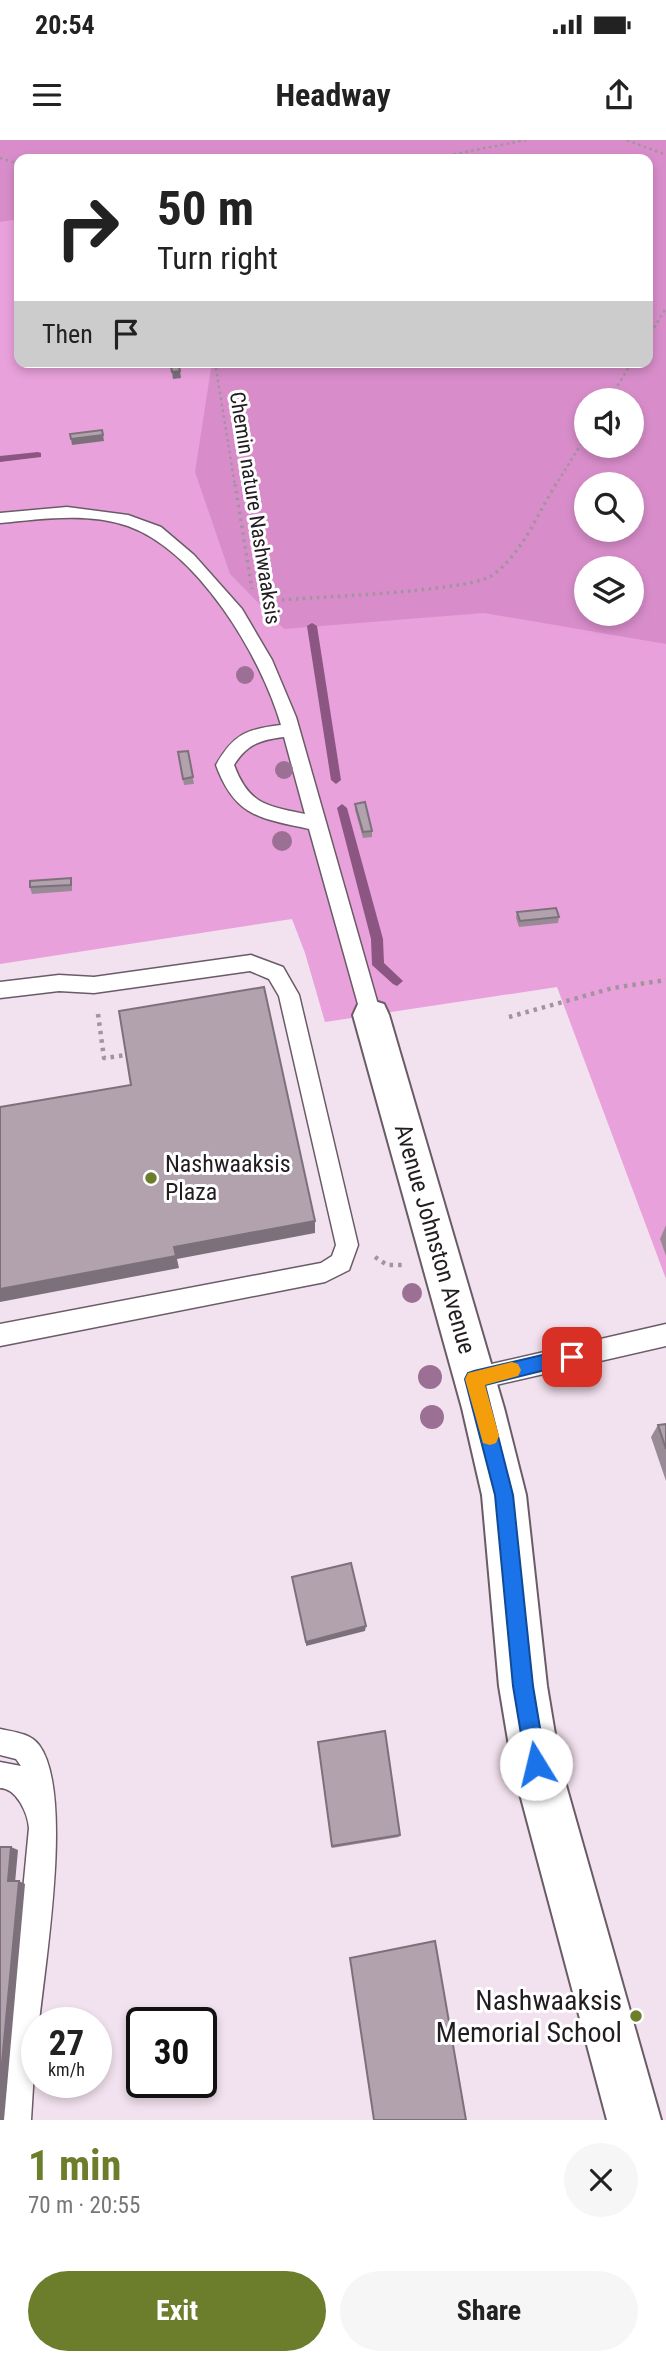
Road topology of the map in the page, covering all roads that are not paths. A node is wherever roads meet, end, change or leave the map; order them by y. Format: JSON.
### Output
{"nodes":[{"id":1,"x":0,"y":519,"type":"edge"},
{"id":2,"x":291,"y":730,"type":"junction"},
{"id":3,"x":318,"y":824,"type":"junction"},
{"id":4,"x":0,"y":990,"type":"edge"},
{"id":5,"x":371,"y":1015,"type":"joint"},
{"id":6,"x":0,"y":1335,"type":"edge"},
{"id":7,"x":666,"y":1335,"type":"edge"},
{"id":8,"x":474,"y":1379,"type":"junction"},
{"id":9,"x":0,"y":1742,"type":"edge"},
{"id":10,"x":0,"y":1775,"type":"edge"},
{"id":11,"x":43,"y":1828,"type":"junction"},
{"id":12,"x":16,"y":2120,"type":"edge"},
{"id":13,"x":634,"y":2120,"type":"edge"}],
"edges":[{"from":1,"to":2,"type":"lane"},
{"from":2,"to":3,"type":"lane"},
{"from":2,"to":3,"type":"lane"},
{"from":3,"to":5,"type":"lane"},
{"from":4,"to":6,"type":"lane"},
{"from":5,"to":8,"type":"street","name":"Avenue Johnston Avenue"},
{"from":7,"to":8,"type":"lane"},
{"from":8,"to":13,"type":"street","name":"Avenue Johnston Avenue"},
{"from":9,"to":11,"type":"lane"},
{"from":10,"to":11,"type":"lane"},
{"from":11,"to":12,"type":"lane"}]}
